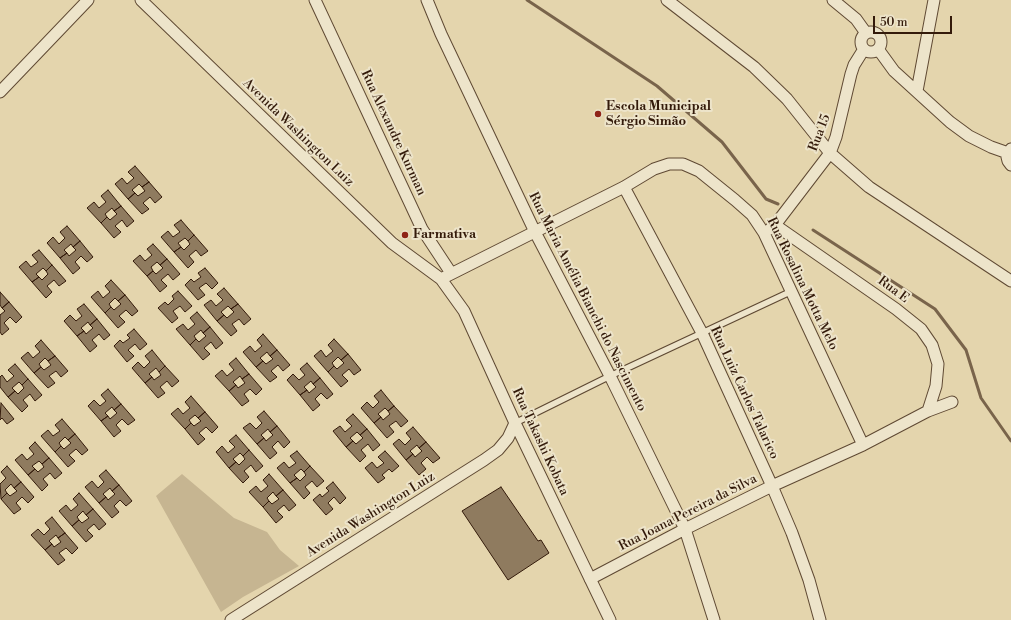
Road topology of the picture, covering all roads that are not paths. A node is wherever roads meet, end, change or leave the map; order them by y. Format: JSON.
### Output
{"nodes":[{"id":1,"x":88,"y":0,"type":"edge"},
{"id":2,"x":141,"y":0,"type":"edge"},
{"id":3,"x":315,"y":0,"type":"edge"},
{"id":4,"x":427,"y":0,"type":"edge"},
{"id":5,"x":667,"y":0,"type":"edge"},
{"id":6,"x":833,"y":0,"type":"edge"},
{"id":7,"x":934,"y":0,"type":"edge"},
{"id":8,"x":866,"y":33,"type":"junction"},
{"id":9,"x":864,"y":49,"type":"junction"},
{"id":10,"x":878,"y":49,"type":"junction"},
{"id":11,"x":917,"y":91,"type":"junction"},
{"id":12,"x":0,"y":92,"type":"edge"},
{"id":13,"x":1009,"y":151,"type":"edge"},
{"id":14,"x":830,"y":153,"type":"junction"},
{"id":15,"x":1011,"y":165,"type":"edge"},
{"id":16,"x":624,"y":187,"type":"junction"},
{"id":17,"x":775,"y":225,"type":"junction"},
{"id":18,"x":535,"y":232,"type":"junction"},
{"id":19,"x":764,"y":233,"type":"junction"},
{"id":20,"x":451,"y":273,"type":"junction"},
{"id":21,"x":442,"y":279,"type":"junction"},
{"id":22,"x":1011,"y":281,"type":"edge"},
{"id":23,"x":792,"y":291,"type":"junction"},
{"id":24,"x":702,"y":333,"type":"junction"},
{"id":25,"x":610,"y":376,"type":"junction"},
{"id":26,"x":952,"y":402,"type":"dead end"},
{"id":27,"x":928,"y":411,"type":"junction"},
{"id":28,"x":515,"y":423,"type":"junction"},
{"id":29,"x":862,"y":445,"type":"junction"},
{"id":30,"x":772,"y":486,"type":"junction"},
{"id":31,"x":685,"y":529,"type":"junction"},
{"id":32,"x":590,"y":579,"type":"junction"},
{"id":33,"x":230,"y":620,"type":"edge"},
{"id":34,"x":610,"y":620,"type":"edge"},
{"id":35,"x":714,"y":620,"type":"edge"},
{"id":36,"x":820,"y":620,"type":"edge"}],
"edges":[{"from":1,"to":12,"type":"street"},
{"from":2,"to":21,"type":"street","name":"Avenida Washington Luiz"},
{"from":3,"to":20,"type":"street","name":"Rua Alexandre Kurman"},
{"from":4,"to":18,"type":"street","name":"Rua Maria Amélia Bianchi do Nascimento"},
{"from":5,"to":14,"type":"street"},
{"from":6,"to":8,"type":"street"},
{"from":7,"to":11,"type":"street"},
{"from":8,"to":9,"type":"street"},
{"from":8,"to":10,"type":"street"},
{"from":9,"to":10,"type":"street"},
{"from":9,"to":14,"type":"street","name":"Rua 15"},
{"from":10,"to":11,"type":"street"},
{"from":11,"to":13,"type":"street"},
{"from":13,"to":15,"type":"street"},
{"from":14,"to":17,"type":"street","name":"Rua 15"},
{"from":14,"to":22,"type":"street"},
{"from":16,"to":18,"type":"street"},
{"from":16,"to":19,"type":"street","name":"Rua Rosalina Motta Melo"},
{"from":16,"to":24,"type":"street","name":"Rua Luiz Carlos Talarico"},
{"from":17,"to":19,"type":"street","name":"Rua 15"},
{"from":17,"to":27,"type":"street","name":"Rua E"},
{"from":18,"to":20,"type":"street"},
{"from":18,"to":25,"type":"street","name":"Rua Maria Amélia Bianchi do Nascimento"},
{"from":19,"to":23,"type":"street","name":"Rua Rosalina Motta Melo"},
{"from":20,"to":21,"type":"street"},
{"from":21,"to":28,"type":"street","name":"Rua Takashi Kobata"},
{"from":23,"to":24,"type":"lane"},
{"from":23,"to":29,"type":"street","name":"Rua Rosalina Motta Melo"},
{"from":24,"to":25,"type":"lane"},
{"from":24,"to":30,"type":"street","name":"Rua Luiz Carlos Talarico"},
{"from":25,"to":28,"type":"lane"},
{"from":25,"to":31,"type":"street","name":"Rua Maria Amélia Bianchi do Nascimento"},
{"from":26,"to":27,"type":"street","name":"Rua Joana Pereira da Silva"},
{"from":27,"to":29,"type":"street","name":"Rua Joana Pereira da Silva"},
{"from":28,"to":32,"type":"street","name":"Rua Takashi Kobata"},
{"from":28,"to":33,"type":"street","name":"Avenida Washington Luiz"},
{"from":29,"to":30,"type":"street","name":"Rua Joana Pereira da Silva"},
{"from":30,"to":31,"type":"street","name":"Rua Joana Pereira da Silva"},
{"from":30,"to":36,"type":"street","name":"Rua Luiz Carlos Talarico"},
{"from":31,"to":32,"type":"street","name":"Rua Joana Pereira da Silva"},
{"from":31,"to":35,"type":"street","name":"Rua Maria Amélia Bianchi do Nascimento"},
{"from":32,"to":34,"type":"street","name":"Rua Takashi Kobata"}]}
